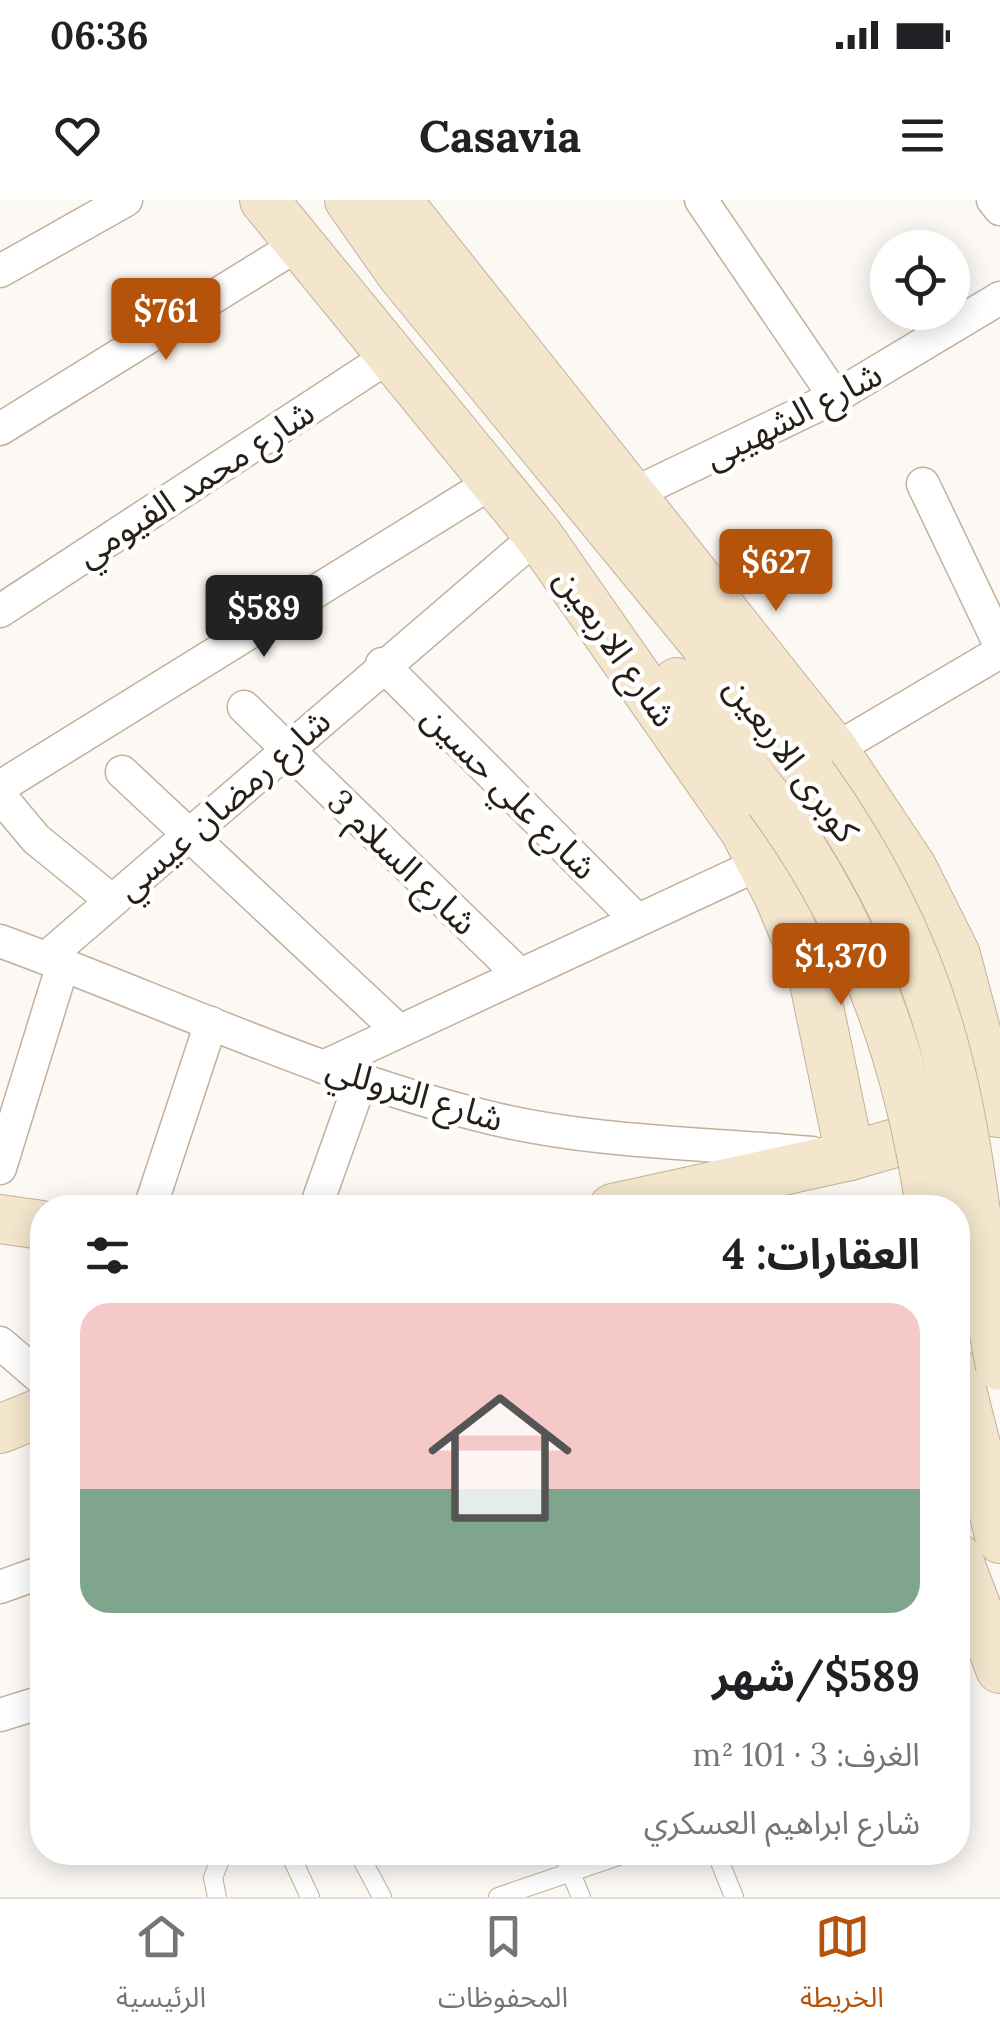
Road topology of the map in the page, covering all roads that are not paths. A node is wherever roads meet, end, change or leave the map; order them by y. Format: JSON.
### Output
{"nodes":[{"id":1,"x":126,"y":200,"type":"edge"},
{"id":2,"x":264,"y":200,"type":"edge"},
{"id":3,"x":349,"y":200,"type":"edge"},
{"id":4,"x":396,"y":200,"type":"edge"},
{"id":5,"x":701,"y":200,"type":"edge"},
{"id":6,"x":993,"y":200,"type":"edge"},
{"id":7,"x":1000,"y":209,"type":"edge"},
{"id":8,"x":299,"y":222,"type":"edge"},
{"id":9,"x":0,"y":271,"type":"edge"},
{"id":10,"x":995,"y":313,"type":"edge"},
{"id":11,"x":391,"y":356,"type":"junction"},
{"id":12,"x":835,"y":397,"type":"junction"},
{"id":13,"x":0,"y":429,"type":"edge"},
{"id":14,"x":494,"y":481,"type":"junction"},
{"id":15,"x":923,"y":484,"type":"dead end"},
{"id":16,"x":633,"y":494,"type":"junction"},
{"id":17,"x":538,"y":535,"type":"junction"},
{"id":18,"x":988,"y":592,"type":"edge"},
{"id":19,"x":0,"y":611,"type":"edge"},
{"id":20,"x":1000,"y":648,"type":"edge"},
{"id":21,"x":382,"y":664,"type":"junction"},
{"id":22,"x":244,"y":707,"type":"dead end"},
{"id":23,"x":286,"y":749,"type":"junction"},
{"id":24,"x":823,"y":763,"type":"junction"},
{"id":25,"x":122,"y":772,"type":"dead end"},
{"id":26,"x":0,"y":786,"type":"edge"},
{"id":27,"x":0,"y":796,"type":"edge"},
{"id":28,"x":189,"y":832,"type":"junction"},
{"id":29,"x":761,"y":863,"type":"junction"},
{"id":30,"x":112,"y":900,"type":"junction"},
{"id":31,"x":638,"y":920,"type":"junction"},
{"id":32,"x":944,"y":928,"type":"junction"},
{"id":33,"x":0,"y":941,"type":"edge"},
{"id":34,"x":54,"y":961,"type":"junction"},
{"id":35,"x":520,"y":975,"type":"junction"},
{"id":36,"x":814,"y":978,"type":"junction"},
{"id":37,"x":211,"y":1023,"type":"junction"},
{"id":38,"x":399,"y":1032,"type":"junction"},
{"id":39,"x":323,"y":1066,"type":"junction"},
{"id":40,"x":361,"y":1080,"type":"junction"},
{"id":41,"x":999,"y":1112,"type":"edge"},
{"id":42,"x":850,"y":1156,"type":"junction"},
{"id":43,"x":0,"y":1168,"type":"edge"},
{"id":44,"x":1000,"y":1182,"type":"edge"},
{"id":45,"x":154,"y":1195,"type":"edge"},
{"id":46,"x":320,"y":1195,"type":"edge"},
{"id":47,"x":672,"y":1195,"type":"edge"},
{"id":48,"x":927,"y":1195,"type":"edge"},
{"id":49,"x":956,"y":1195,"type":"edge"},
{"id":50,"x":0,"y":1219,"type":"edge"},
{"id":51,"x":30,"y":1223,"type":"edge"},
{"id":52,"x":1000,"y":1295,"type":"edge"},
{"id":53,"x":970,"y":1296,"type":"edge"},
{"id":54,"x":0,"y":1343,"type":"edge"},
{"id":55,"x":1000,"y":1366,"type":"edge"},
{"id":56,"x":30,"y":1368,"type":"edge"},
{"id":57,"x":30,"y":1417,"type":"edge"},
{"id":58,"x":970,"y":1426,"type":"edge"},
{"id":59,"x":0,"y":1428,"type":"edge"},
{"id":60,"x":1000,"y":1539,"type":"edge"},
{"id":61,"x":30,"y":1576,"type":"edge"},
{"id":62,"x":0,"y":1587,"type":"edge"},
{"id":63,"x":970,"y":1590,"type":"edge"},
{"id":64,"x":1000,"y":1669,"type":"edge"},
{"id":65,"x":30,"y":1706,"type":"edge"},
{"id":66,"x":0,"y":1715,"type":"edge"},
{"id":67,"x":218,"y":1865,"type":"edge"},
{"id":68,"x":295,"y":1865,"type":"edge"},
{"id":69,"x":365,"y":1865,"type":"edge"},
{"id":70,"x":567,"y":1865,"type":"edge"},
{"id":71,"x":591,"y":1865,"type":"edge"},
{"id":72,"x":721,"y":1865,"type":"edge"},
{"id":73,"x":570,"y":1872,"type":"junction"},
{"id":74,"x":217,"y":1897,"type":"edge"},
{"id":75,"x":310,"y":1897,"type":"edge"},
{"id":76,"x":382,"y":1897,"type":"edge"},
{"id":77,"x":498,"y":1897,"type":"edge"},
{"id":78,"x":581,"y":1897,"type":"edge"},
{"id":79,"x":734,"y":1897,"type":"edge"}],
"edges":[{"from":1,"to":9,"type":"street"},
{"from":2,"to":8,"type":"street","name":"شارع الاربعين"},
{"from":3,"to":24,"type":"street","name":"كوبرى الاربعين"},
{"from":4,"to":16,"type":"street"},
{"from":5,"to":12,"type":"street"},
{"from":6,"to":7,"type":"street"},
{"from":8,"to":11,"type":"street","name":"شارع الاربعين"},
{"from":8,"to":13,"type":"street"},
{"from":8,"to":48,"type":"street","name":"كوبرى الاربعين","bridge":true},
{"from":10,"to":12,"type":"street","name":"شارع الشهيبى"},
{"from":11,"to":14,"type":"street","name":"شارع الاربعين"},
{"from":11,"to":19,"type":"street","name":"شارع محمد الفيومي"},
{"from":12,"to":16,"type":"street","name":"شارع الشهيبى"},
{"from":14,"to":17,"type":"street","name":"شارع الاربعين"},
{"from":14,"to":26,"type":"street"},
{"from":15,"to":18,"type":"street"},
{"from":16,"to":24,"type":"street"},
{"from":17,"to":21,"type":"street","name":"شارع رمضان عيسي"},
{"from":17,"to":29,"type":"street","name":"شارع الاربعين"},
{"from":18,"to":20,"type":"street"},
{"from":20,"to":24,"type":"street"},
{"from":21,"to":23,"type":"street","name":"شارع رمضان عيسي"},
{"from":21,"to":31,"type":"street","name":"شارع علي حسين"},
{"from":22,"to":23,"type":"street","name":"شارع السلام 3"},
{"from":23,"to":28,"type":"street","name":"شارع رمضان عيسي"},
{"from":23,"to":35,"type":"street","name":"شارع السلام 3"},
{"from":24,"to":32,"type":"street"},
{"from":24,"to":55,"type":"street","name":"كوبرى الاربعين","bridge":true},
{"from":25,"to":28,"type":"street"},
{"from":27,"to":30,"type":"street"},
{"from":28,"to":30,"type":"street","name":"شارع رمضان عيسي"},
{"from":28,"to":38,"type":"street"},
{"from":29,"to":31,"type":"street"},
{"from":29,"to":36,"type":"street","name":"شارع الاربعين"},
{"from":30,"to":34,"type":"street","name":"شارع رمضان عيسي"},
{"from":31,"to":35,"type":"street"},
{"from":32,"to":36,"type":"street"},
{"from":32,"to":41,"type":"street"},
{"from":33,"to":34,"type":"street","name":"شارع التروللي"},
{"from":34,"to":37,"type":"street","name":"شارع التروللي"},
{"from":34,"to":43,"type":"street"},
{"from":35,"to":38,"type":"street"},
{"from":36,"to":42,"type":"street","name":"شارع الاربعين"},
{"from":37,"to":39,"type":"street","name":"شارع التروللي"},
{"from":37,"to":45,"type":"street"},
{"from":38,"to":39,"type":"street"},
{"from":39,"to":40,"type":"street","name":"شارع التروللي"},
{"from":40,"to":42,"type":"street","name":"شارع التروللي"},
{"from":40,"to":46,"type":"street"},
{"from":41,"to":42,"type":"street"},
{"from":42,"to":47,"type":"street"},
{"from":44,"to":49,"type":"street"},
{"from":50,"to":51,"type":"street"},
{"from":52,"to":53,"type":"street"},
{"from":54,"to":56,"type":"street"},
{"from":57,"to":59,"type":"street"},
{"from":58,"to":60,"type":"street"},
{"from":61,"to":62,"type":"street"},
{"from":63,"to":64,"type":"street"},
{"from":65,"to":66,"type":"street"},
{"from":67,"to":74,"type":"lane"},
{"from":68,"to":75,"type":"lane"},
{"from":69,"to":76,"type":"lane"},
{"from":70,"to":73,"type":"lane"},
{"from":71,"to":73,"type":"lane"},
{"from":72,"to":79,"type":"lane"},
{"from":73,"to":77,"type":"lane"},
{"from":73,"to":78,"type":"lane"}]}
